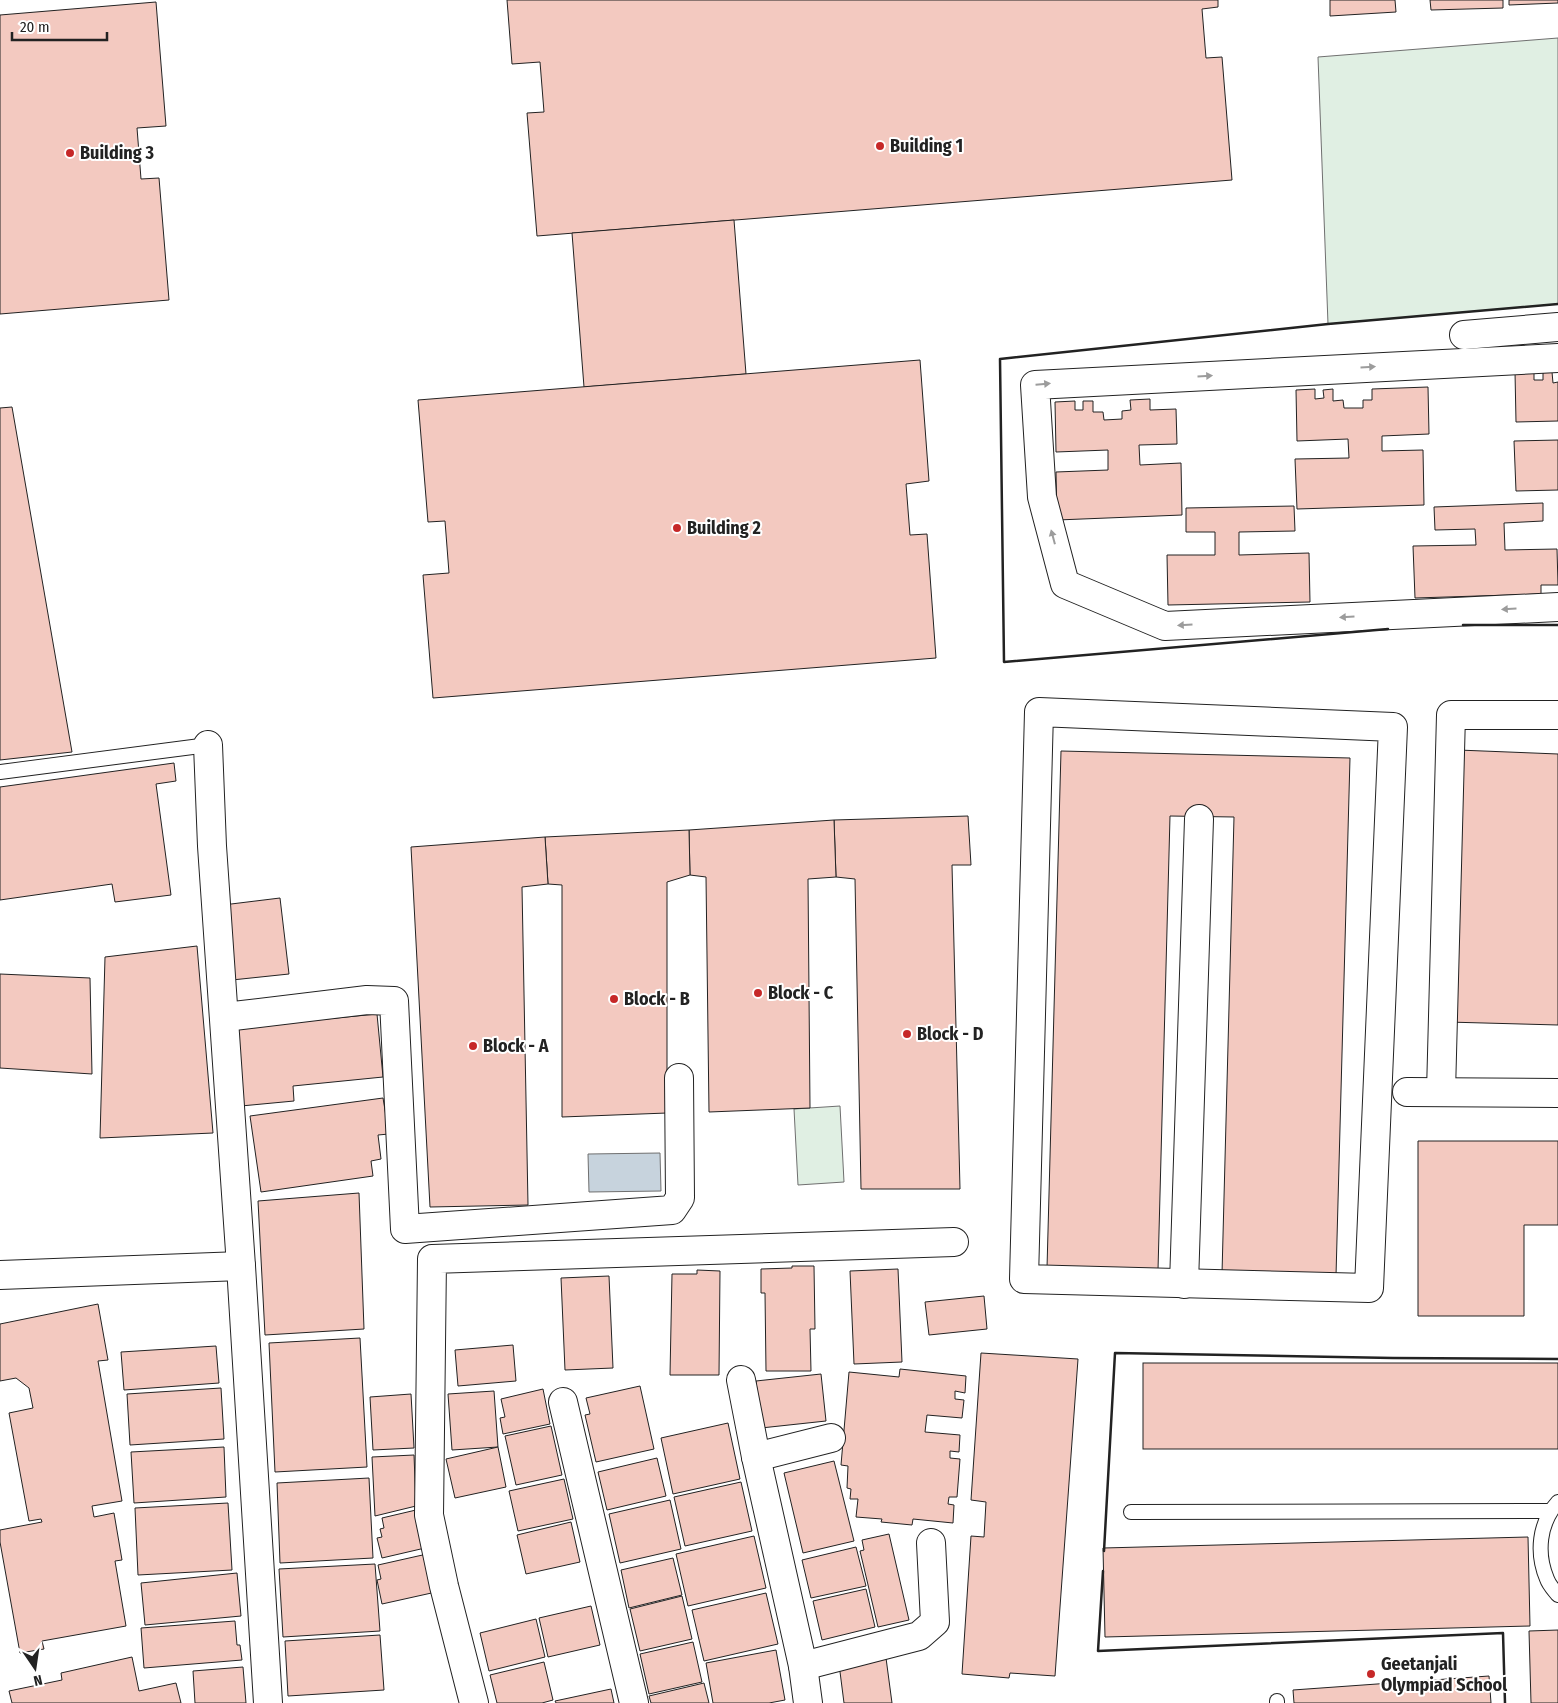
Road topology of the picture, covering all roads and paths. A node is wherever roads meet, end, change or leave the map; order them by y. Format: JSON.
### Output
{"nodes":[{"id":1,"x":1558,"y":328,"type":"edge"},
{"id":2,"x":1464,"y":335,"type":"dead end"},
{"id":3,"x":1558,"y":358,"type":"edge"},
{"id":4,"x":1558,"y":607,"type":"edge"},
{"id":5,"x":1558,"y":716,"type":"edge"},
{"id":6,"x":208,"y":745,"type":"joint"},
{"id":7,"x":0,"y":772,"type":"edge"},
{"id":8,"x":1199,"y":819,"type":"dead end"},
{"id":9,"x":225,"y":1017,"type":"junction"},
{"id":10,"x":679,"y":1078,"type":"dead end"},
{"id":11,"x":1376,"y":1092,"type":"junction"},
{"id":12,"x":1407,"y":1092,"type":"joint"},
{"id":13,"x":1441,"y":1092,"type":"junction"},
{"id":14,"x":1558,"y":1093,"type":"edge"},
{"id":15,"x":954,"y":1242,"type":"dead end"},
{"id":16,"x":242,"y":1266,"type":"junction"},
{"id":17,"x":0,"y":1275,"type":"edge"},
{"id":18,"x":1184,"y":1284,"type":"junction"},
{"id":19,"x":741,"y":1380,"type":"dead end"},
{"id":20,"x":563,"y":1402,"type":"dead end"},
{"id":21,"x":831,"y":1438,"type":"dead end"},
{"id":22,"x":756,"y":1457,"type":"junction"},
{"id":23,"x":1554,"y":1506,"type":"edge"},
{"id":24,"x":1131,"y":1512,"type":"dead end"},
{"id":25,"x":931,"y":1543,"type":"dead end"},
{"id":26,"x":1558,"y":1595,"type":"edge"},
{"id":27,"x":803,"y":1666,"type":"junction"},
{"id":28,"x":268,"y":1703,"type":"edge"},
{"id":29,"x":474,"y":1703,"type":"edge"},
{"id":30,"x":634,"y":1703,"type":"edge"},
{"id":31,"x":808,"y":1703,"type":"edge"}],
"edges":[{"from":1,"to":2,"type":"street"},
{"from":4,"to":3,"type":"street","one_way":true},
{"from":5,"to":13,"type":"street"},
{"from":6,"to":7,"type":"lane"},
{"from":6,"to":9,"type":"street"},
{"from":8,"to":18,"type":"street"},
{"from":9,"to":10,"type":"street"},
{"from":9,"to":16,"type":"street"},
{"from":11,"to":12,"type":"lane"},
{"from":11,"to":18,"type":"street"},
{"from":11,"to":18,"type":"street"},
{"from":12,"to":13,"type":"street"},
{"from":13,"to":14,"type":"street"},
{"from":15,"to":29,"type":"street"},
{"from":16,"to":17,"type":"street"},
{"from":16,"to":28,"type":"street"},
{"from":19,"to":22,"type":"street"},
{"from":20,"to":30,"type":"street"},
{"from":21,"to":22,"type":"street"},
{"from":22,"to":27,"type":"street"},
{"from":23,"to":24,"type":"lane"},
{"from":23,"to":26,"type":"lane"},
{"from":25,"to":27,"type":"street"},
{"from":27,"to":31,"type":"street"}]}
